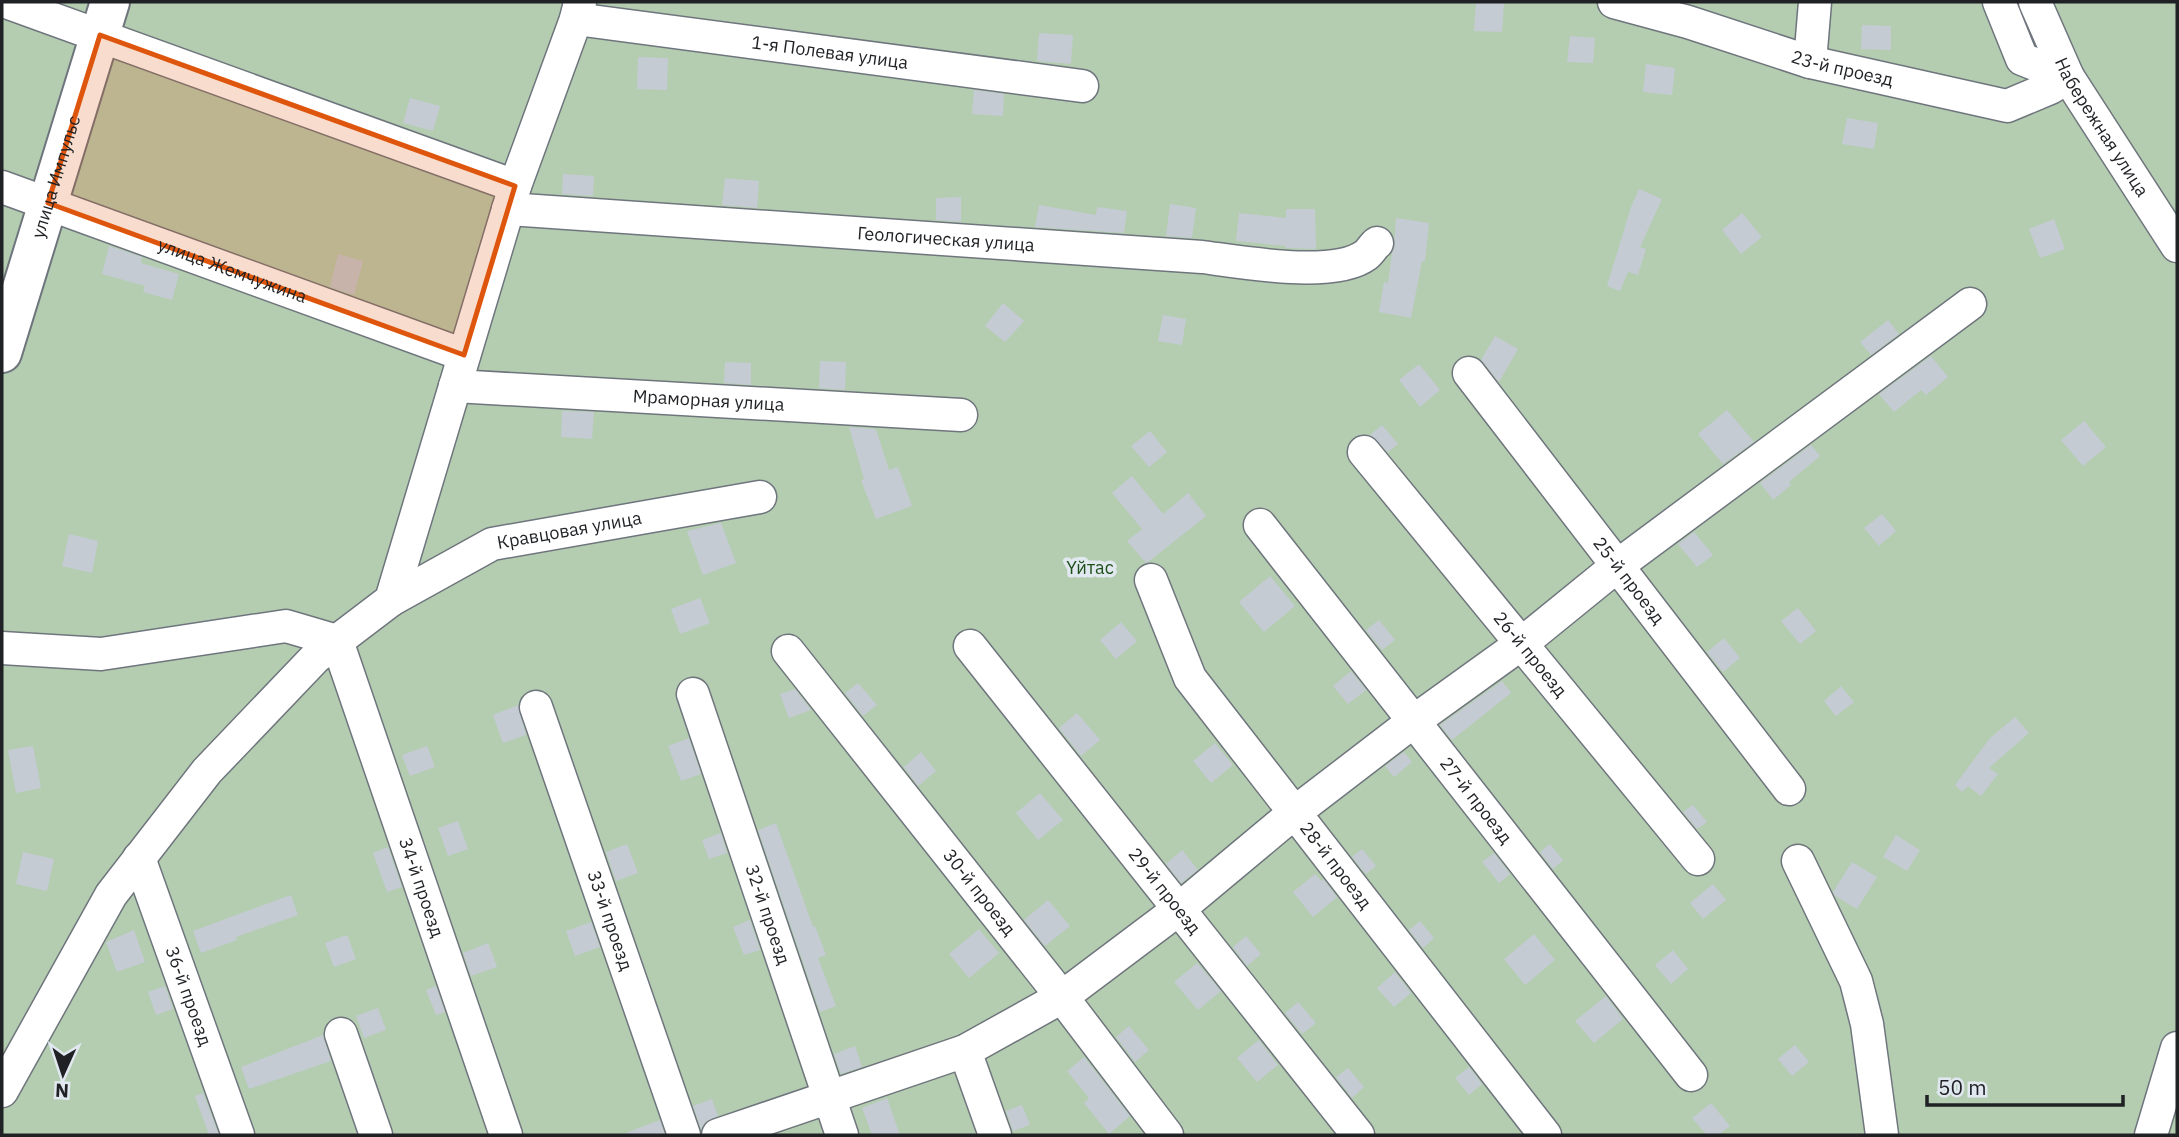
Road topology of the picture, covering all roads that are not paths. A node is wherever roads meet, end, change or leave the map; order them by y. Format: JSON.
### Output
{"nodes":[{"id":1,"x":6,"y":2,"type":"edge"},
{"id":2,"x":1614,"y":2,"type":"edge"},
{"id":3,"x":1815,"y":2,"type":"edge"},
{"id":4,"x":1999,"y":2,"type":"edge"},
{"id":5,"x":2035,"y":2,"type":"edge"},
{"id":6,"x":574,"y":7,"type":"edge"},
{"id":7,"x":1689,"y":12,"type":"edge"},
{"id":8,"x":105,"y":18,"type":"edge"},
{"id":9,"x":1810,"y":62,"type":"junction"},
{"id":10,"x":2068,"y":77,"type":"junction"},
{"id":11,"x":1082,"y":86,"type":"dead end"},
{"id":12,"x":2,"y":187,"type":"edge"},
{"id":13,"x":511,"y":197,"type":"junction"},
{"id":14,"x":48,"y":203,"type":"junction"},
{"id":15,"x":1377,"y":243,"type":"dead end"},
{"id":16,"x":2177,"y":246,"type":"edge"},
{"id":17,"x":1970,"y":304,"type":"dead end"},
{"id":18,"x":2,"y":353,"type":"edge"},
{"id":19,"x":464,"y":355,"type":"junction"},
{"id":20,"x":1469,"y":373,"type":"dead end"},
{"id":21,"x":455,"y":386,"type":"junction"},
{"id":22,"x":961,"y":415,"type":"dead end"},
{"id":23,"x":1364,"y":452,"type":"dead end"},
{"id":24,"x":760,"y":497,"type":"dead end"},
{"id":25,"x":1260,"y":525,"type":"dead end"},
{"id":26,"x":1617,"y":566,"type":"junction"},
{"id":27,"x":1152,"y":580,"type":"dead end"},
{"id":28,"x":391,"y":600,"type":"junction"},
{"id":29,"x":337,"y":641,"type":"junction"},
{"id":30,"x":1521,"y":644,"type":"junction"},
{"id":31,"x":970,"y":646,"type":"dead end"},
{"id":32,"x":2,"y":648,"type":"edge"},
{"id":33,"x":788,"y":651,"type":"dead end"},
{"id":34,"x":693,"y":694,"type":"dead end"},
{"id":35,"x":536,"y":707,"type":"dead end"},
{"id":36,"x":1414,"y":721,"type":"junction"},
{"id":37,"x":1789,"y":789,"type":"dead end"},
{"id":38,"x":1294,"y":813,"type":"junction"},
{"id":39,"x":139,"y":858,"type":"junction"},
{"id":40,"x":1698,"y":859,"type":"dead end"},
{"id":41,"x":1798,"y":861,"type":"dead end"},
{"id":42,"x":1179,"y":909,"type":"junction"},
{"id":43,"x":1062,"y":997,"type":"junction"},
{"id":44,"x":341,"y":1034,"type":"dead end"},
{"id":45,"x":2177,"y":1048,"type":"edge"},
{"id":46,"x":965,"y":1051,"type":"junction"},
{"id":47,"x":1691,"y":1075,"type":"dead end"},
{"id":48,"x":2,"y":1091,"type":"edge"},
{"id":49,"x":830,"y":1099,"type":"junction"},
{"id":50,"x":238,"y":1135,"type":"edge"},
{"id":51,"x":376,"y":1135,"type":"edge"},
{"id":52,"x":506,"y":1135,"type":"edge"},
{"id":53,"x":684,"y":1135,"type":"edge"},
{"id":54,"x":718,"y":1135,"type":"edge"},
{"id":55,"x":842,"y":1135,"type":"edge"},
{"id":56,"x":995,"y":1135,"type":"edge"},
{"id":57,"x":1167,"y":1135,"type":"edge"},
{"id":58,"x":1358,"y":1135,"type":"edge"},
{"id":59,"x":1545,"y":1135,"type":"edge"},
{"id":60,"x":1882,"y":1135,"type":"edge"},
{"id":61,"x":2151,"y":1135,"type":"edge"}],
"edges":[{"from":1,"to":8,"type":"street","name":"Геологическая улица"},
{"from":2,"to":7,"type":"street","name":"23-й проезд"},
{"from":3,"to":9,"type":"street"},
{"from":4,"to":10,"type":"street"},
{"from":5,"to":10,"type":"street","name":"Набережная улица"},
{"from":6,"to":11,"type":"street","name":"1-я Полевая улица"},
{"from":6,"to":13,"type":"street"},
{"from":7,"to":9,"type":"street","name":"23-й проезд"},
{"from":8,"to":13,"type":"street","name":"Геологическая улица"},
{"from":8,"to":14,"type":"street","name":"улица Импульс"},
{"from":9,"to":10,"type":"street","name":"23-й проезд"},
{"from":10,"to":16,"type":"street","name":"Набережная улица"},
{"from":12,"to":14,"type":"street","name":"улица Жемчужина"},
{"from":13,"to":15,"type":"street","name":"Геологическая улица"},
{"from":13,"to":19,"type":"street"},
{"from":14,"to":18,"type":"street","name":"улица Импульс"},
{"from":14,"to":19,"type":"street","name":"улица Жемчужина"},
{"from":17,"to":26,"type":"street"},
{"from":19,"to":21,"type":"street"},
{"from":20,"to":26,"type":"street","name":"25-й проезд"},
{"from":21,"to":22,"type":"street","name":"Мраморная улица"},
{"from":21,"to":28,"type":"street"},
{"from":23,"to":30,"type":"street","name":"26-й проезд"},
{"from":24,"to":28,"type":"street","name":"Кравцовая улица"},
{"from":25,"to":36,"type":"street","name":"27-й проезд"},
{"from":26,"to":30,"type":"street"},
{"from":26,"to":37,"type":"street","name":"25-й проезд"},
{"from":27,"to":38,"type":"street","name":"28-й проезд"},
{"from":28,"to":29,"type":"street","name":"Кравцовая улица"},
{"from":29,"to":32,"type":"street"},
{"from":29,"to":39,"type":"street","name":"Кравцовая улица"},
{"from":29,"to":52,"type":"street","name":"34-й проезд"},
{"from":30,"to":36,"type":"street"},
{"from":30,"to":40,"type":"street","name":"26-й проезд"},
{"from":31,"to":42,"type":"street","name":"29-й проезд"},
{"from":33,"to":43,"type":"street","name":"30-й проезд"},
{"from":34,"to":49,"type":"street","name":"32-й проезд"},
{"from":35,"to":53,"type":"street","name":"33-й проезд"},
{"from":36,"to":38,"type":"street"},
{"from":36,"to":47,"type":"street","name":"27-й проезд"},
{"from":38,"to":42,"type":"street"},
{"from":38,"to":59,"type":"street","name":"28-й проезд"},
{"from":39,"to":48,"type":"street","name":"Кравцовая улица"},
{"from":39,"to":50,"type":"street","name":"36-й проезд"},
{"from":41,"to":60,"type":"street"},
{"from":42,"to":43,"type":"street"},
{"from":42,"to":58,"type":"street","name":"29-й проезд"},
{"from":43,"to":46,"type":"street"},
{"from":43,"to":57,"type":"street","name":"30-й проезд"},
{"from":44,"to":51,"type":"street"},
{"from":45,"to":61,"type":"street"},
{"from":46,"to":49,"type":"street"},
{"from":46,"to":56,"type":"street"},
{"from":49,"to":54,"type":"street"},
{"from":49,"to":55,"type":"street","name":"32-й проезд"}]}
